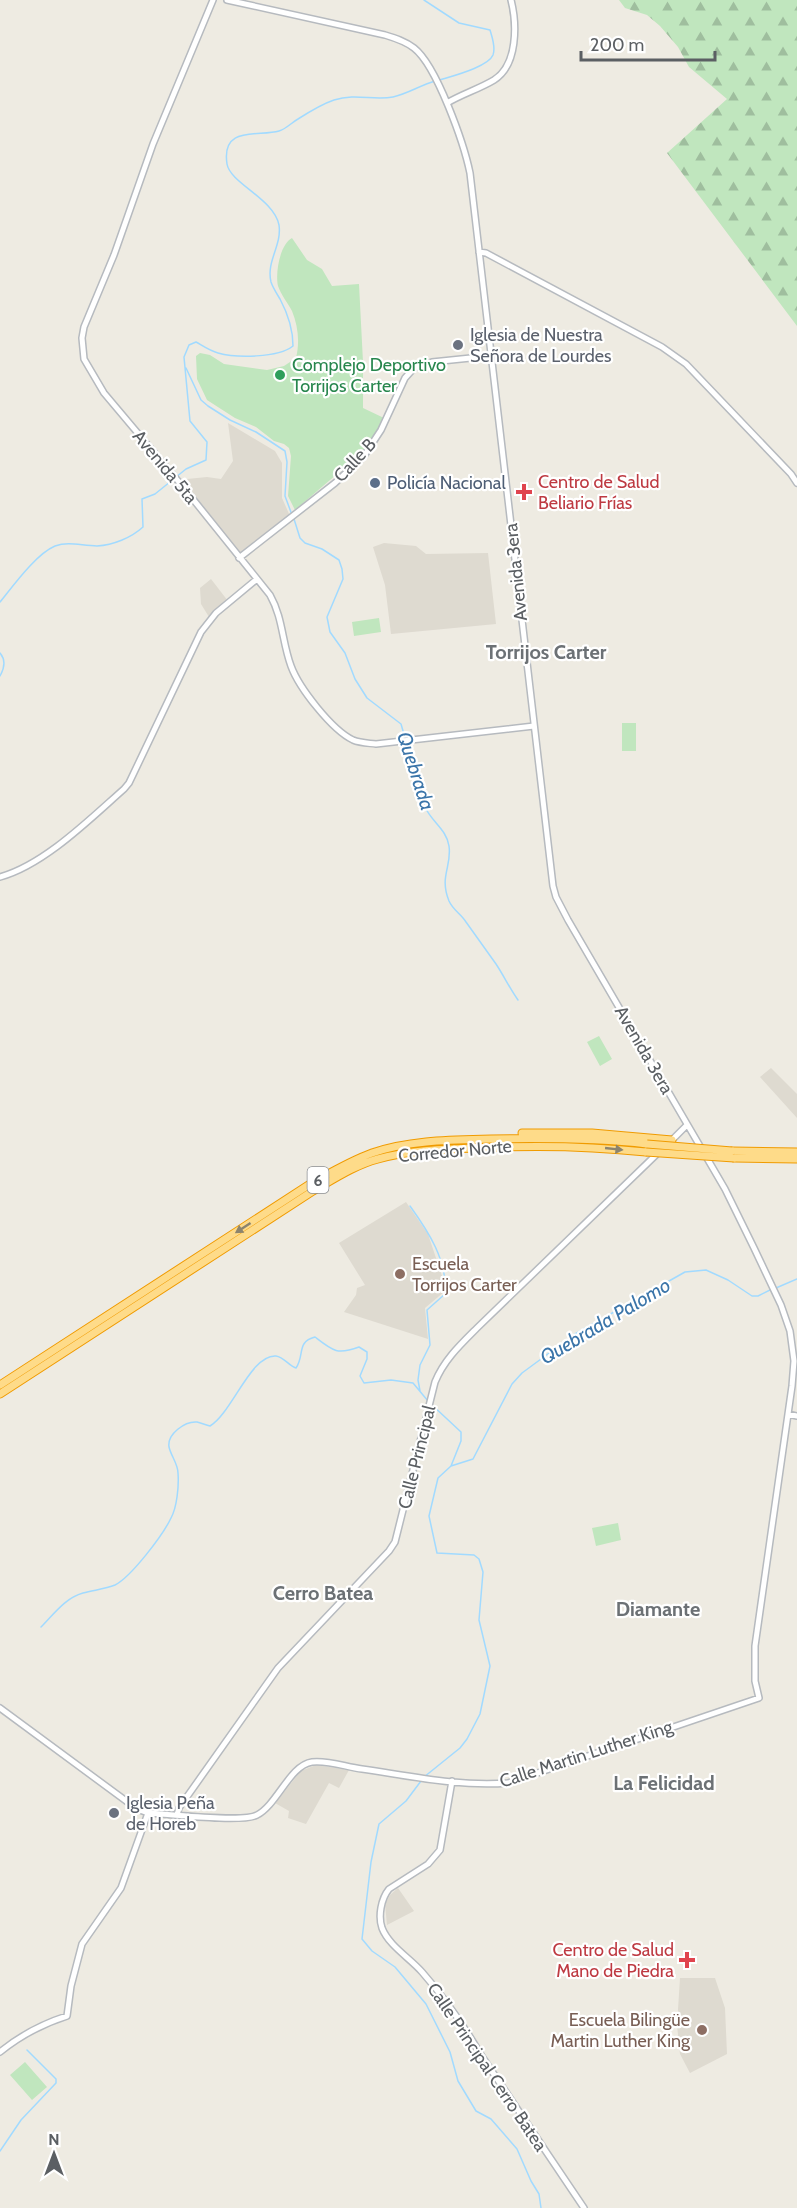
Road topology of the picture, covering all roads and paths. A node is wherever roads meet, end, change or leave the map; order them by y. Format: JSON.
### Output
{"nodes":[{"id":1,"x":213,"y":0,"type":"edge"},
{"id":2,"x":227,"y":0,"type":"edge"},
{"id":3,"x":511,"y":0,"type":"edge"},
{"id":4,"x":447,"y":103,"type":"junction"},
{"id":5,"x":479,"y":252,"type":"junction"},
{"id":6,"x":490,"y":356,"type":"junction"},
{"id":7,"x":797,"y":483,"type":"edge"},
{"id":8,"x":239,"y":558,"type":"junction"},
{"id":9,"x":257,"y":579,"type":"junction"},
{"id":10,"x":534,"y":726,"type":"junction"},
{"id":11,"x":0,"y":877,"type":"edge"},
{"id":12,"x":687,"y":1125,"type":"junction"},
{"id":13,"x":540,"y":1138,"type":"junction"},
{"id":14,"x":672,"y":1140,"type":"junction"},
{"id":15,"x":797,"y":1152,"type":"edge"},
{"id":16,"x":733,"y":1154,"type":"junction"},
{"id":17,"x":797,"y":1159,"type":"edge"},
{"id":18,"x":171,"y":1278,"type":"junction"},
{"id":19,"x":0,"y":1385,"type":"edge"},
{"id":20,"x":0,"y":1394,"type":"edge"},
{"id":21,"x":788,"y":1414,"type":"junction"},
{"id":22,"x":797,"y":1416,"type":"edge"},
{"id":23,"x":759,"y":1698,"type":"joint"},
{"id":24,"x":0,"y":1708,"type":"edge"},
{"id":25,"x":452,"y":1781,"type":"junction"},
{"id":26,"x":148,"y":1813,"type":"junction"},
{"id":27,"x":177,"y":1815,"type":"junction"},
{"id":28,"x":0,"y":2052,"type":"edge"},
{"id":29,"x":584,"y":2208,"type":"edge"}],
"edges":[{"from":1,"to":8,"type":"street","name":"Avenida 5ta"},
{"from":2,"to":4,"type":"street","name":"Avenida 3era"},
{"from":3,"to":4,"type":"street"},
{"from":4,"to":5,"type":"street","name":"Avenida 3era"},
{"from":5,"to":6,"type":"street","name":"Avenida 3era"},
{"from":5,"to":7,"type":"street"},
{"from":6,"to":8,"type":"street","name":"Calle B"},
{"from":6,"to":10,"type":"street","name":"Avenida 3era"},
{"from":8,"to":9,"type":"street","name":"Avenida 5ta"},
{"from":9,"to":10,"type":"street","name":"Avenida 5ta"},
{"from":9,"to":11,"type":"street"},
{"from":10,"to":12,"type":"street","name":"Avenida 3era"},
{"from":12,"to":14,"type":"street","name":"Calle Principal"},
{"from":12,"to":21,"type":"street","name":"Avenida 3era"},
{"from":13,"to":14,"type":"highway"},
{"from":13,"to":16,"type":"highway","name":"Corredor Norte","number":"6","bridge":true},
{"from":13,"to":18,"type":"highway","name":"Corredor Norte","number":"6"},
{"from":13,"to":18,"type":"highway","name":"Corredor Norte","number":"6","one_way":true},
{"from":14,"to":27,"type":"street","name":"Calle Principal"},
{"from":15,"to":16,"type":"highway","name":"Corredor Norte","number":"6"},
{"from":16,"to":17,"type":"highway","name":"Corredor Norte","number":"6"},
{"from":18,"to":19,"type":"highway","name":"Corredor Norte","number":"6"},
{"from":18,"to":20,"type":"highway","name":"Corredor Norte","number":"6"},
{"from":21,"to":22,"type":"street"},
{"from":21,"to":23,"type":"street","name":"Avenida 3era"},
{"from":23,"to":25,"type":"street","name":"Calle Martin Luther King"},
{"from":24,"to":26,"type":"street","name":"Calle Martin Luther King"},
{"from":25,"to":27,"type":"street","name":"Calle Martin Luther King"},
{"from":25,"to":29,"type":"street","name":"Calle Principal Cerro Batea"},
{"from":26,"to":27,"type":"street","name":"Calle Martin Luther King"},
{"from":26,"to":28,"type":"street"}]}
